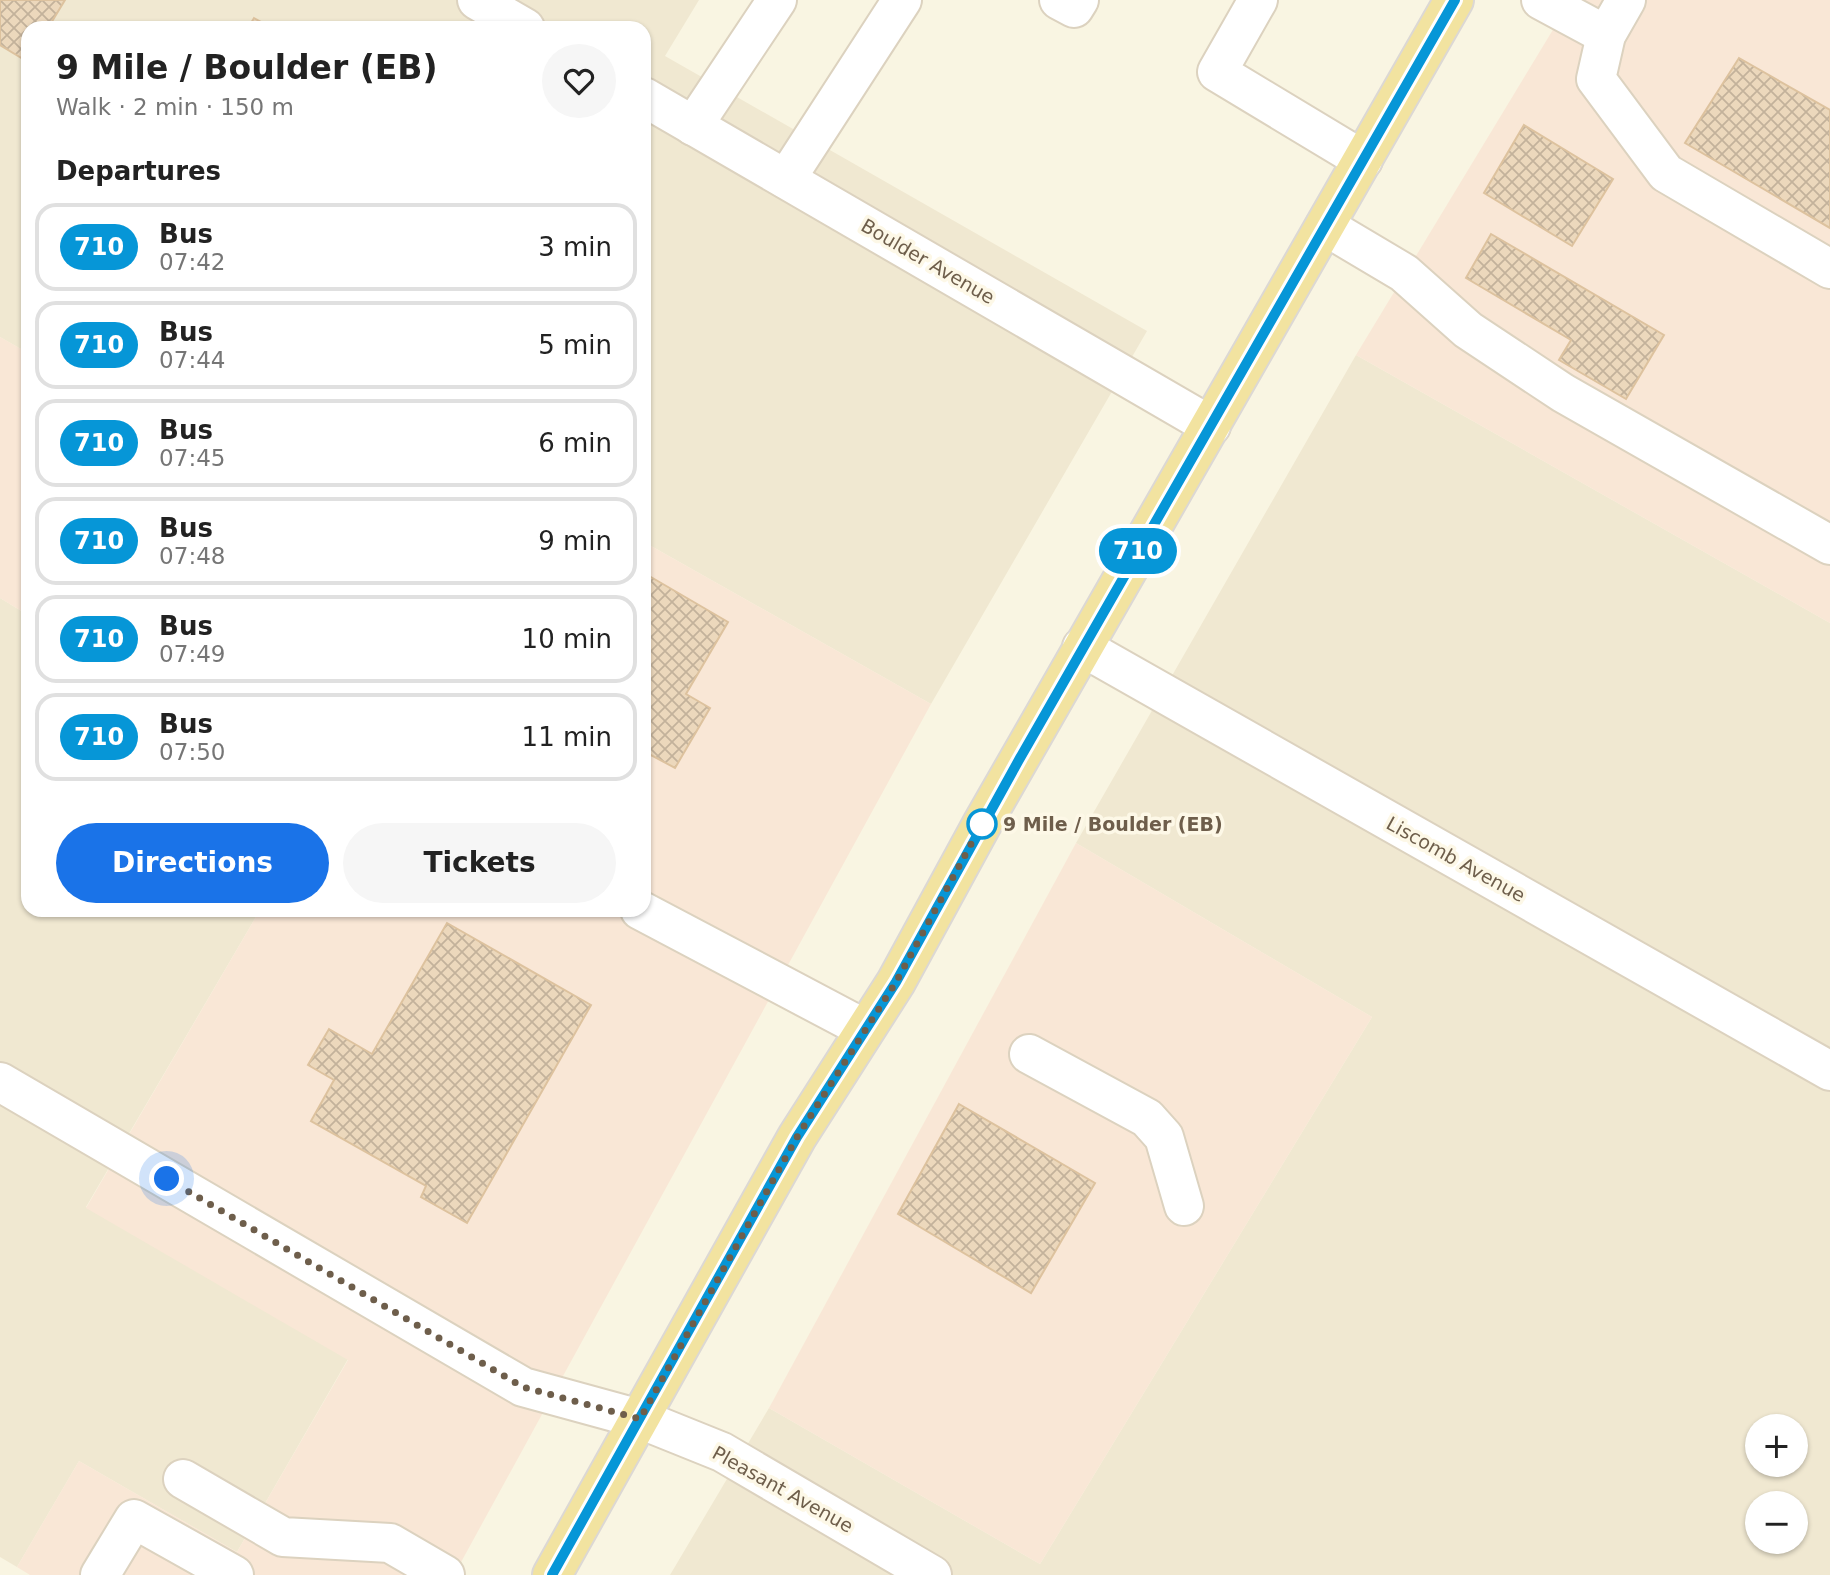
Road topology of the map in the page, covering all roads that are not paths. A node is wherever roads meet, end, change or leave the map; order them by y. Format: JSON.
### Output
{"nodes":[{"id":1,"x":477,"y":0,"type":"edge"},
{"id":2,"x":777,"y":0,"type":"edge"},
{"id":3,"x":902,"y":0,"type":"edge"},
{"id":4,"x":1059,"y":0,"type":"edge"},
{"id":5,"x":1079,"y":0,"type":"edge"},
{"id":6,"x":1258,"y":0,"type":"edge"},
{"id":7,"x":1454,"y":0,"type":"edge"},
{"id":8,"x":1541,"y":0,"type":"edge"},
{"id":9,"x":1626,"y":0,"type":"edge"},
{"id":10,"x":513,"y":21,"type":"edge"},
{"id":11,"x":1606,"y":35,"type":"junction"},
{"id":12,"x":651,"y":101,"type":"edge"},
{"id":13,"x":693,"y":125,"type":"junction"},
{"id":14,"x":1363,"y":160,"type":"junction"},
{"id":15,"x":786,"y":179,"type":"junction"},
{"id":16,"x":1325,"y":226,"type":"junction"},
{"id":17,"x":1830,"y":269,"type":"edge"},
{"id":18,"x":1211,"y":426,"type":"junction"},
{"id":19,"x":1830,"y":545,"type":"edge"},
{"id":20,"x":1082,"y":648,"type":"junction"},
{"id":21,"x":651,"y":916,"type":"edge"},
{"id":22,"x":865,"y":1030,"type":"junction"},
{"id":23,"x":1029,"y":1054,"type":"dead end"},
{"id":24,"x":1830,"y":1071,"type":"edge"},
{"id":25,"x":0,"y":1082,"type":"edge"},
{"id":26,"x":1184,"y":1206,"type":"dead end"},
{"id":27,"x":640,"y":1419,"type":"junction"},
{"id":28,"x":183,"y":1479,"type":"dead end"},
{"id":29,"x":100,"y":1575,"type":"edge"},
{"id":30,"x":234,"y":1575,"type":"edge"},
{"id":31,"x":445,"y":1575,"type":"edge"},
{"id":32,"x":552,"y":1575,"type":"edge"},
{"id":33,"x":932,"y":1575,"type":"edge"}],
"edges":[{"from":1,"to":10,"type":"street"},
{"from":2,"to":13,"type":"street"},
{"from":3,"to":15,"type":"street"},
{"from":4,"to":5,"type":"street"},
{"from":6,"to":14,"type":"street"},
{"from":7,"to":14,"type":"main road"},
{"from":8,"to":11,"type":"street"},
{"from":9,"to":11,"type":"street"},
{"from":11,"to":17,"type":"street"},
{"from":12,"to":13,"type":"street","name":"Boulder Avenue"},
{"from":13,"to":15,"type":"street","name":"Boulder Avenue"},
{"from":14,"to":16,"type":"main road"},
{"from":15,"to":18,"type":"street","name":"Boulder Avenue"},
{"from":16,"to":18,"type":"main road"},
{"from":16,"to":19,"type":"street"},
{"from":18,"to":20,"type":"main road"},
{"from":20,"to":22,"type":"main road"},
{"from":20,"to":24,"type":"street","name":"Liscomb Avenue"},
{"from":21,"to":22,"type":"street"},
{"from":22,"to":27,"type":"main road"},
{"from":23,"to":26,"type":"street"},
{"from":25,"to":27,"type":"street","name":"Pleasant Avenue"},
{"from":27,"to":32,"type":"main road"},
{"from":27,"to":33,"type":"street","name":"Pleasant Avenue"},
{"from":28,"to":31,"type":"street"},
{"from":29,"to":30,"type":"street"}]}
